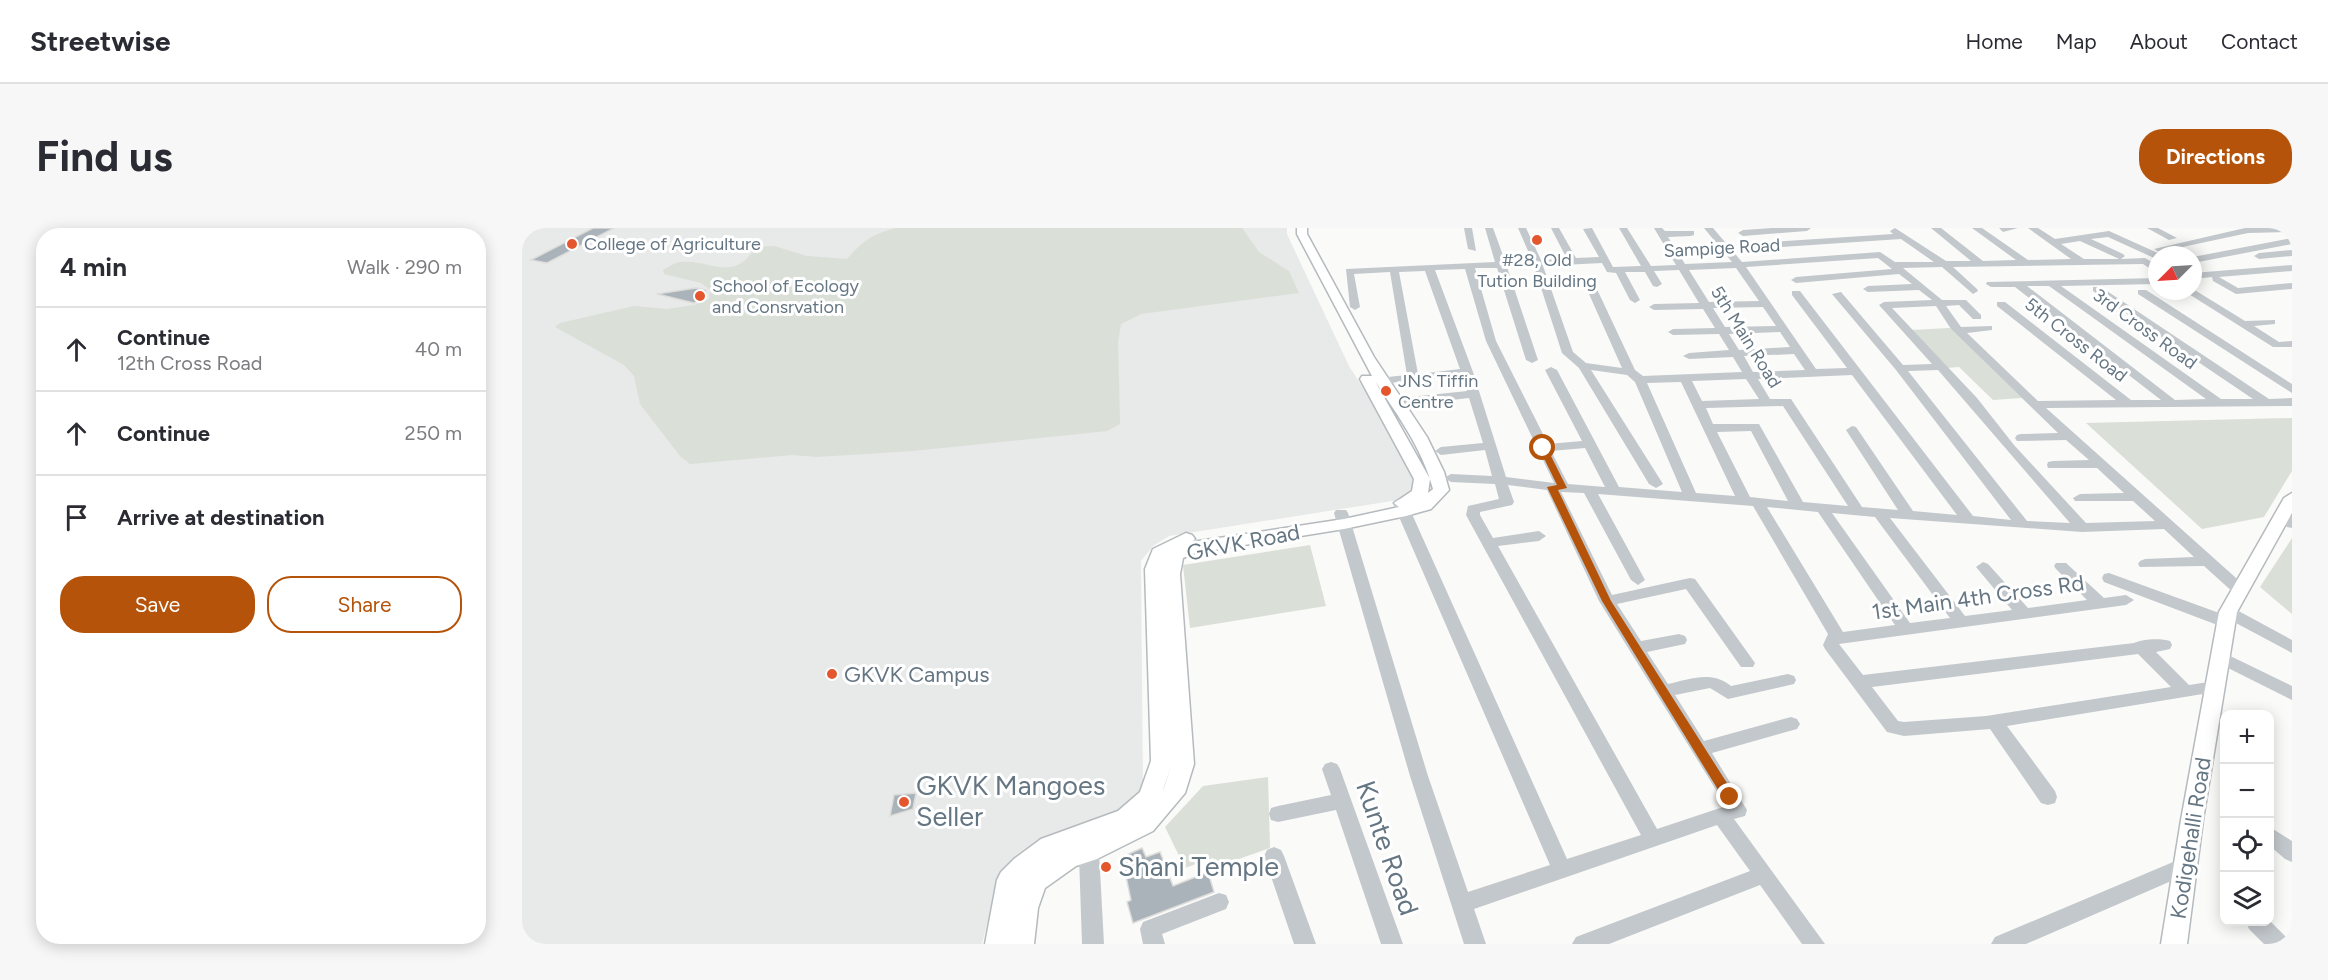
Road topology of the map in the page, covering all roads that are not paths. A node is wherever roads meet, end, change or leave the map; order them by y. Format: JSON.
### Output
{"nodes":[{"id":1,"x":1293,"y":228,"type":"edge"},
{"id":2,"x":1302,"y":228,"type":"edge"},
{"id":3,"x":1468,"y":228,"type":"edge"},
{"id":4,"x":1489,"y":228,"type":"edge"},
{"id":5,"x":1522,"y":228,"type":"edge"},
{"id":6,"x":1555,"y":228,"type":"edge"},
{"id":7,"x":1585,"y":228,"type":"edge"},
{"id":8,"x":1623,"y":228,"type":"edge"},
{"id":9,"x":1708,"y":228,"type":"edge"},
{"id":10,"x":1807,"y":228,"type":"edge"},
{"id":11,"x":1890,"y":228,"type":"edge"},
{"id":12,"x":1935,"y":228,"type":"edge"},
{"id":13,"x":1976,"y":228,"type":"edge"},
{"id":14,"x":2014,"y":228,"type":"edge"},
{"id":15,"x":2032,"y":228,"type":"edge"},
{"id":16,"x":2151,"y":228,"type":"edge"},
{"id":17,"x":2002,"y":229,"type":"edge"},
{"id":18,"x":2292,"y":229,"type":"edge"},
{"id":19,"x":1660,"y":231,"type":"edge"},
{"id":20,"x":1691,"y":233,"type":"dead end"},
{"id":21,"x":1743,"y":233,"type":"dead end"},
{"id":22,"x":1902,"y":236,"type":"junction"},
{"id":23,"x":2081,"y":238,"type":"junction"},
{"id":24,"x":2149,"y":240,"type":"dead end"},
{"id":25,"x":2055,"y":242,"type":"junction"},
{"id":26,"x":2292,"y":242,"type":"edge"},
{"id":27,"x":1754,"y":246,"type":"dead end"},
{"id":28,"x":2173,"y":246,"type":"edge"},
{"id":29,"x":1473,"y":249,"type":"dead end"},
{"id":30,"x":2148,"y":252,"type":"edge"},
{"id":31,"x":2292,"y":253,"type":"edge"},
{"id":32,"x":2120,"y":256,"type":"dead end"},
{"id":33,"x":2202,"y":259,"type":"edge"},
{"id":34,"x":1572,"y":260,"type":"junction"},
{"id":35,"x":1605,"y":260,"type":"junction"},
{"id":36,"x":2202,"y":260,"type":"edge"},
{"id":37,"x":1537,"y":261,"type":"junction"},
{"id":38,"x":2026,"y":263,"type":"junction"},
{"id":39,"x":2083,"y":263,"type":"junction"},
{"id":40,"x":2148,"y":263,"type":"edge"},
{"id":41,"x":1502,"y":264,"type":"junction"},
{"id":42,"x":1944,"y":264,"type":"junction"},
{"id":43,"x":1981,"y":264,"type":"junction"},
{"id":44,"x":1739,"y":265,"type":"junction"},
{"id":45,"x":1469,"y":266,"type":"junction"},
{"id":46,"x":1684,"y":267,"type":"junction"},
{"id":47,"x":1429,"y":268,"type":"junction"},
{"id":48,"x":1648,"y":268,"type":"junction"},
{"id":49,"x":1899,"y":268,"type":"junction"},
{"id":50,"x":2292,"y":268,"type":"edge"},
{"id":51,"x":1394,"y":269,"type":"junction"},
{"id":52,"x":1619,"y":270,"type":"junction"},
{"id":53,"x":1318,"y":275,"type":"junction"},
{"id":54,"x":2202,"y":275,"type":"edge"},
{"id":55,"x":2216,"y":279,"type":"dead end"},
{"id":56,"x":1796,"y":280,"type":"dead end"},
{"id":57,"x":2148,"y":281,"type":"edge"},
{"id":58,"x":2051,"y":283,"type":"junction"},
{"id":59,"x":1991,"y":284,"type":"dead end"},
{"id":60,"x":2018,"y":284,"type":"junction"},
{"id":61,"x":1590,"y":285,"type":"dead end"},
{"id":62,"x":1658,"y":285,"type":"dead end"},
{"id":63,"x":2292,"y":286,"type":"edge"},
{"id":64,"x":1923,"y":287,"type":"junction"},
{"id":65,"x":2097,"y":289,"type":"dead end"},
{"id":66,"x":1973,"y":291,"type":"dead end"},
{"id":67,"x":2142,"y":292,"type":"dead end"},
{"id":68,"x":1796,"y":293,"type":"dead end"},
{"id":69,"x":1837,"y":294,"type":"dead end"},
{"id":70,"x":2202,"y":299,"type":"edge"},
{"id":71,"x":1635,"y":300,"type":"dead end"},
{"id":72,"x":1940,"y":303,"type":"junction"},
{"id":73,"x":1766,"y":304,"type":"junction"},
{"id":74,"x":2001,"y":304,"type":"dead end"},
{"id":75,"x":1707,"y":305,"type":"junction"},
{"id":76,"x":1884,"y":305,"type":"junction"},
{"id":77,"x":1355,"y":307,"type":"dead end"},
{"id":78,"x":1654,"y":307,"type":"dead end"},
{"id":79,"x":1977,"y":317,"type":"dead end"},
{"id":80,"x":2271,"y":322,"type":"dead end"},
{"id":81,"x":2243,"y":324,"type":"junction"},
{"id":82,"x":1988,"y":328,"type":"dead end"},
{"id":83,"x":1783,"y":329,"type":"junction"},
{"id":84,"x":1722,"y":330,"type":"junction"},
{"id":85,"x":1959,"y":330,"type":"junction"},
{"id":86,"x":1672,"y":332,"type":"dead end"},
{"id":87,"x":2292,"y":344,"type":"edge"},
{"id":88,"x":2277,"y":345,"type":"junction"},
{"id":89,"x":1798,"y":351,"type":"junction"},
{"id":90,"x":1737,"y":354,"type":"junction"},
{"id":91,"x":2292,"y":355,"type":"edge"},
{"id":92,"x":1689,"y":356,"type":"dead end"},
{"id":93,"x":1532,"y":360,"type":"dead end"},
{"id":94,"x":1583,"y":366,"type":"junction"},
{"id":95,"x":1940,"y":367,"type":"junction"},
{"id":96,"x":1900,"y":368,"type":"junction"},
{"id":97,"x":1551,"y":370,"type":"dead end"},
{"id":98,"x":1855,"y":371,"type":"junction"},
{"id":99,"x":1467,"y":372,"type":"junction"},
{"id":100,"x":1814,"y":374,"type":"junction"},
{"id":101,"x":1635,"y":376,"type":"junction"},
{"id":102,"x":1751,"y":376,"type":"junction"},
{"id":103,"x":1413,"y":377,"type":"junction"},
{"id":104,"x":1685,"y":378,"type":"junction"},
{"id":105,"x":1375,"y":381,"type":"junction"},
{"id":106,"x":2292,"y":388,"type":"edge"},
{"id":107,"x":2071,"y":391,"type":"dead end"},
{"id":108,"x":1473,"y":394,"type":"junction"},
{"id":109,"x":1410,"y":401,"type":"dead end"},
{"id":110,"x":2266,"y":402,"type":"junction"},
{"id":111,"x":2292,"y":402,"type":"edge"},
{"id":112,"x":1767,"y":403,"type":"junction"},
{"id":113,"x":2172,"y":403,"type":"junction"},
{"id":114,"x":2219,"y":403,"type":"junction"},
{"id":115,"x":2086,"y":404,"type":"junction"},
{"id":116,"x":2128,"y":404,"type":"junction"},
{"id":117,"x":1698,"y":405,"type":"junction"},
{"id":118,"x":2035,"y":405,"type":"junction"},
{"id":119,"x":1709,"y":428,"type":"junction"},
{"id":120,"x":1852,"y":430,"type":"dead end"},
{"id":121,"x":2069,"y":436,"type":"junction"},
{"id":122,"x":2021,"y":438,"type":"dead end"},
{"id":123,"x":1589,"y":444,"type":"junction"},
{"id":124,"x":1490,"y":446,"type":"junction"},
{"id":125,"x":1543,"y":448,"type":"junction"},
{"id":126,"x":1441,"y":451,"type":"dead end"},
{"id":127,"x":2099,"y":464,"type":"junction"},
{"id":128,"x":2053,"y":465,"type":"dead end"},
{"id":129,"x":1451,"y":478,"type":"dead end"},
{"id":130,"x":1500,"y":480,"type":"junction"},
{"id":131,"x":1656,"y":484,"type":"dead end"},
{"id":132,"x":1557,"y":487,"type":"junction"},
{"id":133,"x":1589,"y":490,"type":"junction"},
{"id":134,"x":1614,"y":491,"type":"junction"},
{"id":135,"x":2134,"y":496,"type":"junction"},
{"id":136,"x":1691,"y":497,"type":"junction"},
{"id":137,"x":2080,"y":498,"type":"dead end"},
{"id":138,"x":1752,"y":502,"type":"junction"},
{"id":139,"x":1798,"y":506,"type":"junction"},
{"id":140,"x":1403,"y":507,"type":"junction"},
{"id":141,"x":1822,"y":508,"type":"junction"},
{"id":142,"x":1858,"y":511,"type":"junction"},
{"id":143,"x":2289,"y":511,"type":"edge"},
{"id":144,"x":1879,"y":513,"type":"junction"},
{"id":145,"x":1909,"y":516,"type":"junction"},
{"id":146,"x":1342,"y":519,"type":"junction"},
{"id":147,"x":1969,"y":521,"type":"junction"},
{"id":148,"x":2023,"y":525,"type":"junction"},
{"id":149,"x":2165,"y":525,"type":"junction"},
{"id":150,"x":2082,"y":528,"type":"junction"},
{"id":151,"x":1539,"y":536,"type":"dead end"},
{"id":152,"x":1488,"y":543,"type":"junction"},
{"id":153,"x":2205,"y":561,"type":"junction"},
{"id":154,"x":2145,"y":564,"type":"dead end"},
{"id":155,"x":2061,"y":566,"type":"dead end"},
{"id":156,"x":1983,"y":567,"type":"dead end"},
{"id":157,"x":2109,"y":578,"type":"dead end"},
{"id":158,"x":1638,"y":580,"type":"dead end"},
{"id":159,"x":2240,"y":591,"type":"junction"},
{"id":160,"x":2126,"y":600,"type":"dead end"},
{"id":161,"x":1607,"y":601,"type":"junction"},
{"id":162,"x":2100,"y":603,"type":"junction"},
{"id":163,"x":2024,"y":614,"type":"junction"},
{"id":164,"x":2227,"y":617,"type":"junction"},
{"id":165,"x":1961,"y":622,"type":"junction"},
{"id":166,"x":1906,"y":629,"type":"junction"},
{"id":167,"x":1835,"y":639,"type":"junction"},
{"id":168,"x":1679,"y":640,"type":"dead end"},
{"id":169,"x":2164,"y":645,"type":"dead end"},
{"id":170,"x":2140,"y":646,"type":"junction"},
{"id":171,"x":2292,"y":647,"type":"edge"},
{"id":172,"x":1636,"y":648,"type":"junction"},
{"id":173,"x":2220,"y":657,"type":"junction"},
{"id":174,"x":1747,"y":663,"type":"dead end"},
{"id":175,"x":1788,"y":680,"type":"dead end"},
{"id":176,"x":1859,"y":682,"type":"junction"},
{"id":177,"x":2214,"y":687,"type":"junction"},
{"id":178,"x":1663,"y":691,"type":"junction"},
{"id":179,"x":2186,"y":692,"type":"junction"},
{"id":180,"x":2292,"y":694,"type":"edge"},
{"id":181,"x":1994,"y":722,"type":"junction"},
{"id":182,"x":1791,"y":724,"type":"dead end"},
{"id":183,"x":1700,"y":749,"type":"junction"},
{"id":184,"x":1331,"y":769,"type":"dead end"},
{"id":185,"x":2048,"y":797,"type":"dead end"},
{"id":186,"x":1342,"y":801,"type":"junction"},
{"id":187,"x":1278,"y":814,"type":"dead end"},
{"id":188,"x":1720,"y":816,"type":"junction"},
{"id":189,"x":1071,"y":838,"type":"junction"},
{"id":190,"x":2274,"y":838,"type":"edge"},
{"id":191,"x":1653,"y":839,"type":"junction"},
{"id":192,"x":1089,"y":852,"type":"junction"},
{"id":193,"x":2292,"y":853,"type":"edge"},
{"id":194,"x":1274,"y":856,"type":"dead end"},
{"id":195,"x":2185,"y":866,"type":"junction"},
{"id":196,"x":1562,"y":870,"type":"junction"},
{"id":197,"x":1763,"y":875,"type":"junction"},
{"id":198,"x":1219,"y":902,"type":"dead end"},
{"id":199,"x":1461,"y":904,"type":"junction"},
{"id":200,"x":2261,"y":926,"type":"edge"},
{"id":201,"x":1811,"y":943,"type":"edge"},
{"id":202,"x":998,"y":944,"type":"edge"},
{"id":203,"x":1021,"y":944,"type":"edge"},
{"id":204,"x":1093,"y":944,"type":"edge"},
{"id":205,"x":1154,"y":944,"type":"edge"},
{"id":206,"x":1305,"y":944,"type":"edge"},
{"id":207,"x":1392,"y":944,"type":"edge"},
{"id":208,"x":1475,"y":944,"type":"edge"},
{"id":209,"x":1583,"y":944,"type":"edge"},
{"id":210,"x":2002,"y":944,"type":"edge"},
{"id":211,"x":2174,"y":944,"type":"edge"},
{"id":212,"x":2279,"y":944,"type":"edge"}],
"edges":[{"from":1,"to":53,"type":"main road","name":"GKVK Road"},
{"from":2,"to":53,"type":"main road","name":"GKVK Road"},
{"from":3,"to":29,"type":"street"},
{"from":4,"to":41,"type":"street"},
{"from":5,"to":37,"type":"street"},
{"from":6,"to":34,"type":"street"},
{"from":7,"to":35,"type":"street"},
{"from":8,"to":48,"type":"street"},
{"from":9,"to":44,"type":"street"},
{"from":10,"to":21,"type":"street"},
{"from":11,"to":22,"type":"street"},
{"from":12,"to":43,"type":"street"},
{"from":13,"to":38,"type":"street"},
{"from":14,"to":17,"type":"street"},
{"from":15,"to":25,"type":"street"},
{"from":16,"to":24,"type":"street"},
{"from":18,"to":28,"type":"street"},
{"from":19,"to":20,"type":"street"},
{"from":19,"to":46,"type":"street","name":"5th Main Road"},
{"from":22,"to":27,"type":"street"},
{"from":22,"to":42,"type":"street"},
{"from":23,"to":25,"type":"street"},
{"from":23,"to":30,"type":"street"},
{"from":23,"to":32,"type":"street"},
{"from":25,"to":39,"type":"street"},
{"from":26,"to":33,"type":"street"},
{"from":31,"to":36,"type":"street"},
{"from":34,"to":35,"type":"street"},
{"from":34,"to":37,"type":"street"},
{"from":35,"to":52,"type":"street"},
{"from":37,"to":41,"type":"street"},
{"from":37,"to":94,"type":"street"},
{"from":38,"to":39,"type":"street"},
{"from":38,"to":43,"type":"street"},
{"from":39,"to":40,"type":"street"},
{"from":41,"to":45,"type":"street"},
{"from":41,"to":93,"type":"street"},
{"from":42,"to":43,"type":"street"},
{"from":42,"to":49,"type":"street"},
{"from":42,"to":66,"type":"street"},
{"from":44,"to":46,"type":"street","name":"Sampige Road"},
{"from":44,"to":49,"type":"street","name":"Sampige Road"},
{"from":44,"to":73,"type":"street"},
{"from":45,"to":47,"type":"street"},
{"from":45,"to":125,"type":"street"},
{"from":46,"to":48,"type":"street","name":"Sampige Road"},
{"from":46,"to":75,"type":"street","name":"5th Main Road"},
{"from":47,"to":51,"type":"street"},
{"from":47,"to":99,"type":"street"},
{"from":48,"to":52,"type":"street","name":"Sampige Road"},
{"from":48,"to":62,"type":"street"},
{"from":49,"to":56,"type":"street"},
{"from":49,"to":64,"type":"street"},
{"from":50,"to":54,"type":"street"},
{"from":51,"to":77,"type":"street"},
{"from":51,"to":103,"type":"street"},
{"from":52,"to":71,"type":"street"},
{"from":53,"to":105,"type":"main road","name":"GKVK Road"},
{"from":55,"to":63,"type":"street"},
{"from":57,"to":58,"type":"street"},
{"from":58,"to":60,"type":"street"},
{"from":58,"to":114,"type":"street","name":"3rd Cross Road"},
{"from":59,"to":60,"type":"street"},
{"from":60,"to":113,"type":"street"},
{"from":61,"to":101,"type":"street"},
{"from":64,"to":72,"type":"street"},
{"from":64,"to":76,"type":"street"},
{"from":65,"to":110,"type":"street"},
{"from":67,"to":106,"type":"street"},
{"from":68,"to":98,"type":"street"},
{"from":69,"to":96,"type":"street"},
{"from":70,"to":81,"type":"street"},
{"from":72,"to":76,"type":"street"},
{"from":72,"to":79,"type":"street"},
{"from":72,"to":85,"type":"street"},
{"from":73,"to":75,"type":"street"},
{"from":73,"to":83,"type":"street"},
{"from":74,"to":116,"type":"street","name":"5th Cross Road"},
{"from":75,"to":78,"type":"street"},
{"from":75,"to":84,"type":"street","name":"5th Main Road"},
{"from":76,"to":95,"type":"street"},
{"from":80,"to":81,"type":"street"},
{"from":81,"to":88,"type":"street"},
{"from":82,"to":85,"type":"street"},
{"from":83,"to":84,"type":"street"},
{"from":83,"to":89,"type":"street"},
{"from":84,"to":86,"type":"street"},
{"from":84,"to":90,"type":"street","name":"5th Main Road"},
{"from":85,"to":118,"type":"street"},
{"from":87,"to":88,"type":"street"},
{"from":88,"to":91,"type":"street"},
{"from":89,"to":90,"type":"street"},
{"from":89,"to":100,"type":"street"},
{"from":90,"to":92,"type":"street"},
{"from":90,"to":102,"type":"street","name":"5th Main Road"},
{"from":94,"to":101,"type":"street"},
{"from":94,"to":131,"type":"street"},
{"from":95,"to":96,"type":"street"},
{"from":95,"to":150,"type":"street"},
{"from":96,"to":148,"type":"street"},
{"from":97,"to":123,"type":"street"},
{"from":98,"to":100,"type":"street"},
{"from":98,"to":147,"type":"street"},
{"from":99,"to":103,"type":"street"},
{"from":99,"to":108,"type":"street"},
{"from":100,"to":102,"type":"street"},
{"from":101,"to":104,"type":"street"},
{"from":101,"to":136,"type":"street"},
{"from":102,"to":104,"type":"street"},
{"from":102,"to":112,"type":"street","name":"5th Main Road"},
{"from":103,"to":105,"type":"street"},
{"from":104,"to":117,"type":"street"},
{"from":105,"to":140,"type":"main road","name":"GKVK Road"},
{"from":107,"to":115,"type":"street"},
{"from":108,"to":109,"type":"street"},
{"from":108,"to":124,"type":"street"},
{"from":110,"to":111,"type":"street"},
{"from":110,"to":114,"type":"street"},
{"from":112,"to":117,"type":"street"},
{"from":112,"to":142,"type":"street"},
{"from":113,"to":114,"type":"street"},
{"from":113,"to":116,"type":"street"},
{"from":115,"to":116,"type":"street"},
{"from":115,"to":118,"type":"street"},
{"from":117,"to":119,"type":"street"},
{"from":118,"to":121,"type":"street"},
{"from":119,"to":138,"type":"street"},
{"from":119,"to":139,"type":"street"},
{"from":120,"to":145,"type":"street"},
{"from":121,"to":122,"type":"street"},
{"from":121,"to":127,"type":"street"},
{"from":123,"to":125,"type":"street"},
{"from":123,"to":134,"type":"street"},
{"from":124,"to":126,"type":"street"},
{"from":124,"to":130,"type":"street"},
{"from":125,"to":132,"type":"street"},
{"from":127,"to":128,"type":"street"},
{"from":127,"to":135,"type":"street"},
{"from":129,"to":130,"type":"street"},
{"from":130,"to":132,"type":"street"},
{"from":130,"to":152,"type":"street"},
{"from":132,"to":133,"type":"street"},
{"from":132,"to":161,"type":"street"},
{"from":133,"to":134,"type":"street"},
{"from":133,"to":158,"type":"street"},
{"from":134,"to":136,"type":"street"},
{"from":135,"to":137,"type":"street"},
{"from":135,"to":149,"type":"street"},
{"from":136,"to":138,"type":"street"},
{"from":138,"to":139,"type":"street"},
{"from":138,"to":167,"type":"street"},
{"from":139,"to":141,"type":"street"},
{"from":140,"to":146,"type":"main road","name":"GKVK Road"},
{"from":140,"to":196,"type":"street"},
{"from":141,"to":142,"type":"street"},
{"from":141,"to":166,"type":"street"},
{"from":142,"to":144,"type":"street"},
{"from":143,"to":159,"type":"main road","name":"Kodigehalli Road"},
{"from":144,"to":145,"type":"street"},
{"from":144,"to":165,"type":"street"},
{"from":145,"to":147,"type":"street"},
{"from":146,"to":189,"type":"main road","name":"GKVK Road"},
{"from":146,"to":192,"type":"main road","name":"GKVK Road"},
{"from":146,"to":199,"type":"street"},
{"from":147,"to":148,"type":"street"},
{"from":148,"to":150,"type":"street"},
{"from":149,"to":150,"type":"street"},
{"from":149,"to":153,"type":"street"},
{"from":151,"to":152,"type":"street"},
{"from":152,"to":191,"type":"street"},
{"from":153,"to":154,"type":"street"},
{"from":153,"to":159,"type":"street"},
{"from":155,"to":162,"type":"street"},
{"from":156,"to":163,"type":"street"},
{"from":157,"to":164,"type":"street"},
{"from":159,"to":164,"type":"main road","name":"Kodigehalli Road"},
{"from":160,"to":162,"type":"street","name":"1st Main 4th Cross Rd"},
{"from":161,"to":172,"type":"street"},
{"from":161,"to":174,"type":"street"},
{"from":162,"to":163,"type":"street","name":"1st Main 4th Cross Rd"},
{"from":163,"to":165,"type":"street","name":"1st Main 4th Cross Rd"},
{"from":164,"to":171,"type":"street"},
{"from":164,"to":173,"type":"main road","name":"Kodigehalli Road"},
{"from":165,"to":166,"type":"street","name":"1st Main 4th Cross Rd"},
{"from":166,"to":167,"type":"street","name":"1st Main 4th Cross Rd"},
{"from":167,"to":176,"type":"street"},
{"from":168,"to":172,"type":"street"},
{"from":169,"to":170,"type":"street"},
{"from":170,"to":176,"type":"street"},
{"from":170,"to":179,"type":"street"},
{"from":172,"to":178,"type":"street"},
{"from":173,"to":177,"type":"main road","name":"Kodigehalli Road"},
{"from":173,"to":180,"type":"street"},
{"from":175,"to":178,"type":"street"},
{"from":176,"to":181,"type":"street"},
{"from":177,"to":179,"type":"street"},
{"from":177,"to":195,"type":"main road","name":"Kodigehalli Road"},
{"from":178,"to":183,"type":"street"},
{"from":179,"to":181,"type":"street"},
{"from":181,"to":185,"type":"street"},
{"from":182,"to":183,"type":"street"},
{"from":183,"to":188,"type":"street"},
{"from":184,"to":186,"type":"street","name":"Kunte Road"},
{"from":186,"to":187,"type":"street"},
{"from":186,"to":207,"type":"street","name":"Kunte Road"},
{"from":188,"to":191,"type":"street"},
{"from":188,"to":197,"type":"street"},
{"from":189,"to":192,"type":"street"},
{"from":189,"to":202,"type":"main road","name":"GKVK Road"},
{"from":190,"to":193,"type":"street"},
{"from":191,"to":196,"type":"street"},
{"from":192,"to":203,"type":"main road","name":"GKVK Road"},
{"from":192,"to":204,"type":"street"},
{"from":194,"to":206,"type":"street"},
{"from":195,"to":210,"type":"street"},
{"from":195,"to":211,"type":"main road","name":"Kodigehalli Road"},
{"from":196,"to":199,"type":"street"},
{"from":197,"to":201,"type":"street"},
{"from":197,"to":209,"type":"street"},
{"from":198,"to":205,"type":"street"},
{"from":199,"to":208,"type":"street"},
{"from":200,"to":212,"type":"street"}]}
